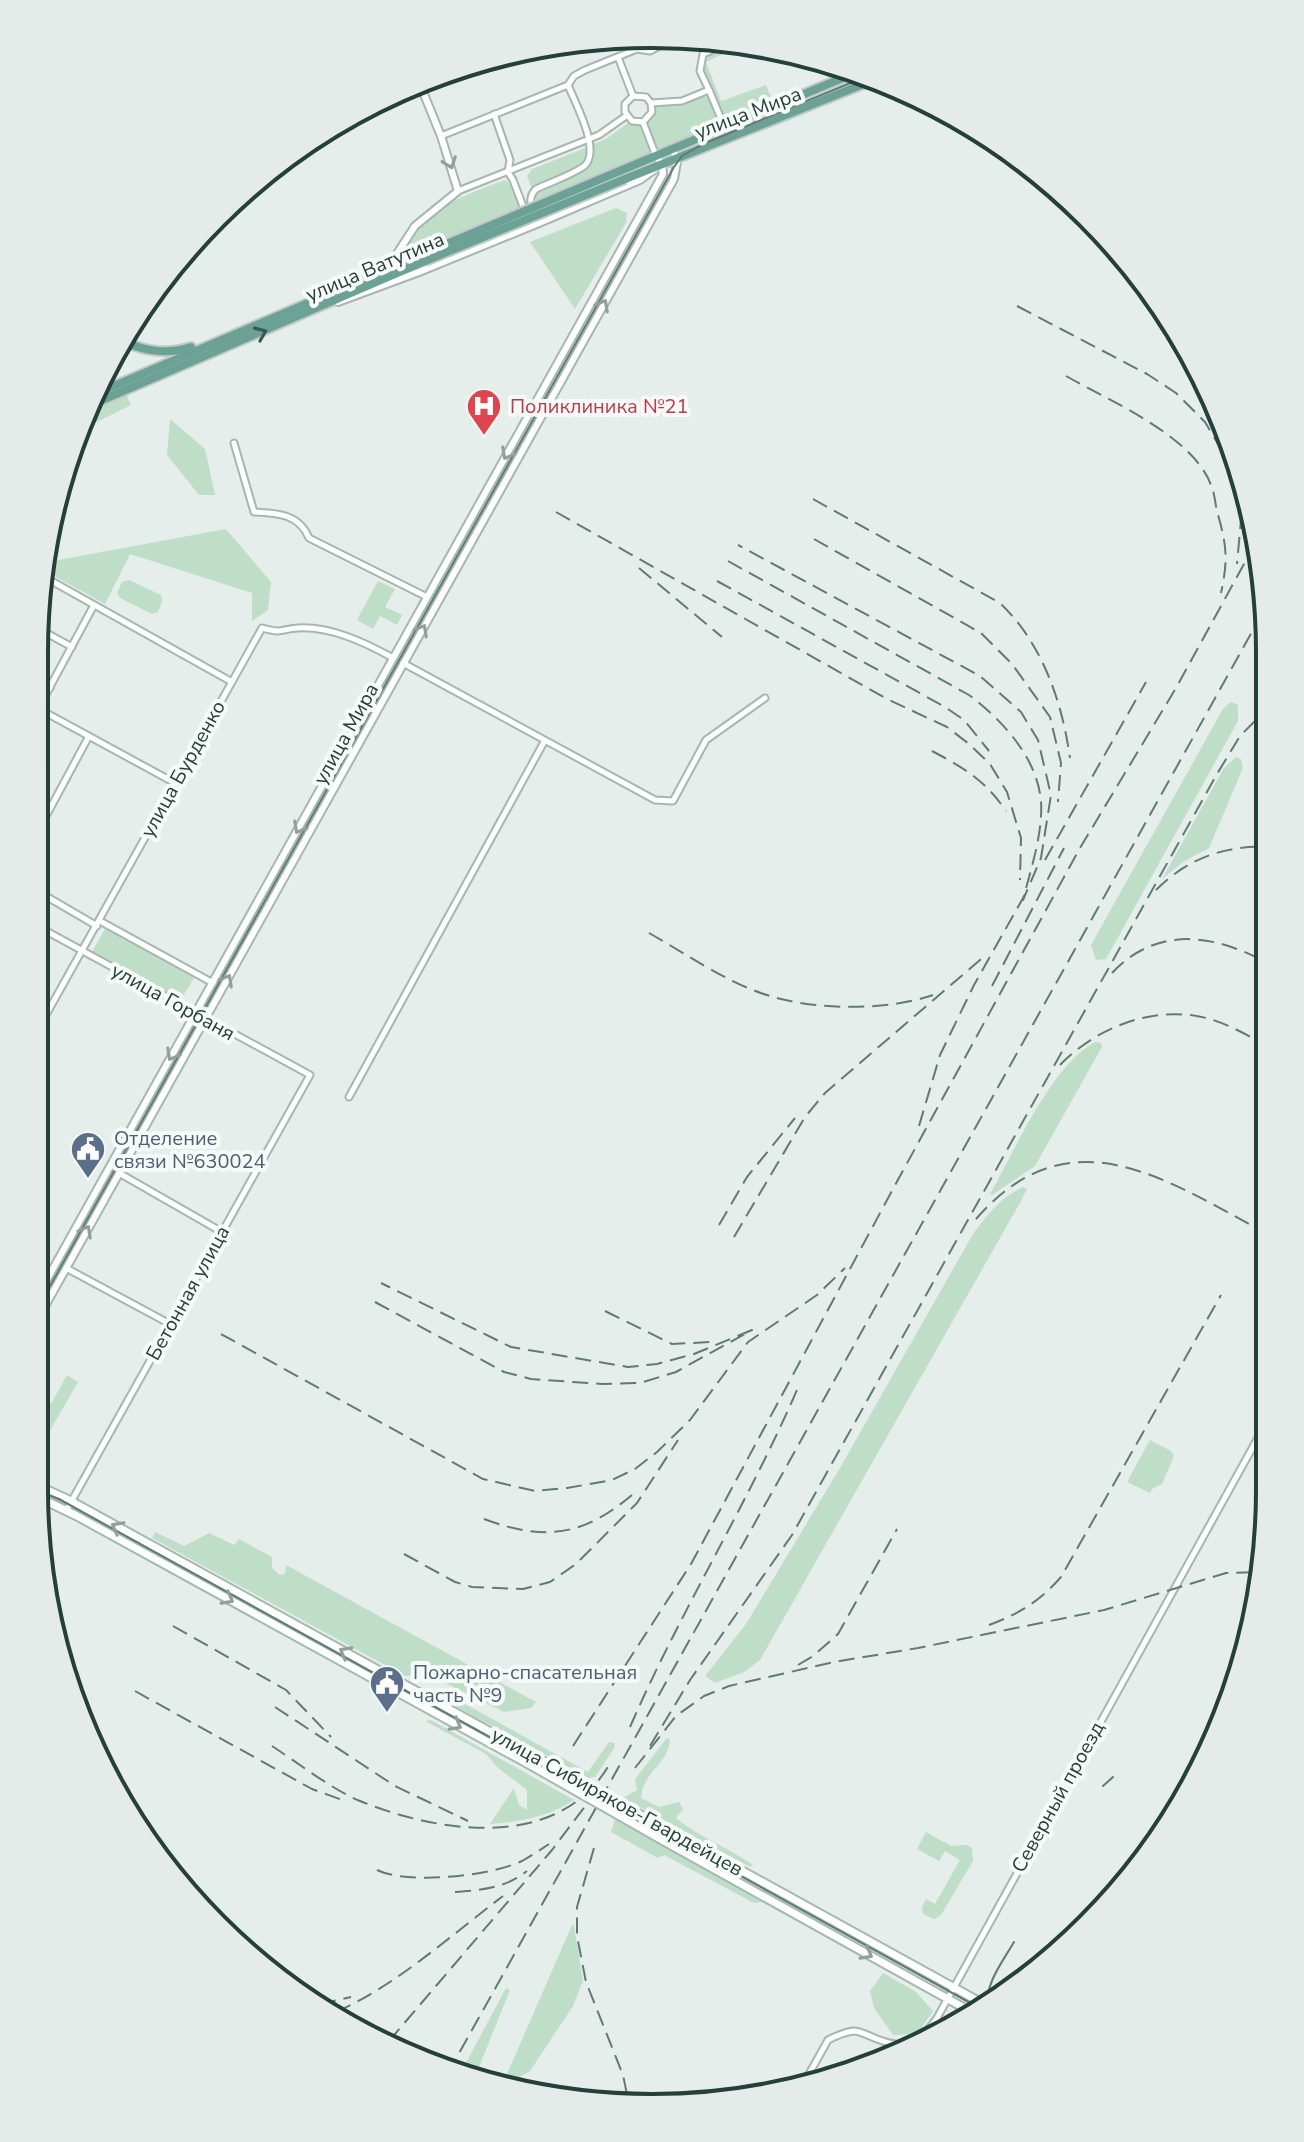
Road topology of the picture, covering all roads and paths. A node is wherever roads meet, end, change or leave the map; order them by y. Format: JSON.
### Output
{"nodes":[{"id":1,"x":656,"y":48,"type":"edge"},
{"id":2,"x":710,"y":51,"type":"edge"},
{"id":3,"x":618,"y":57,"type":"junction"},
{"id":4,"x":841,"y":79,"type":"edge"},
{"id":5,"x":568,"y":85,"type":"junction"},
{"id":6,"x":860,"y":85,"type":"edge"},
{"id":7,"x":709,"y":90,"type":"junction"},
{"id":8,"x":424,"y":93,"type":"edge"},
{"id":9,"x":633,"y":96,"type":"junction"},
{"id":10,"x":651,"y":103,"type":"junction"},
{"id":11,"x":494,"y":114,"type":"junction"},
{"id":12,"x":626,"y":116,"type":"junction"},
{"id":13,"x":643,"y":122,"type":"junction"},
{"id":14,"x":724,"y":127,"type":"junction"},
{"id":15,"x":441,"y":136,"type":"junction"},
{"id":16,"x":589,"y":139,"type":"junction"},
{"id":17,"x":675,"y":154,"type":"junction"},
{"id":18,"x":656,"y":156,"type":"junction"},
{"id":19,"x":660,"y":165,"type":"junction"},
{"id":20,"x":508,"y":172,"type":"junction"},
{"id":21,"x":624,"y":174,"type":"junction"},
{"id":22,"x":640,"y":180,"type":"junction"},
{"id":23,"x":655,"y":189,"type":"junction"},
{"id":24,"x":458,"y":191,"type":"junction"},
{"id":25,"x":539,"y":223,"type":"junction"},
{"id":26,"x":531,"y":226,"type":"junction"},
{"id":27,"x":424,"y":258,"type":"junction"},
{"id":28,"x":387,"y":269,"type":"junction"},
{"id":29,"x":330,"y":303,"type":"junction"},
{"id":30,"x":576,"y":330,"type":"junction"},
{"id":31,"x":586,"y":336,"type":"junction"},
{"id":32,"x":222,"y":339,"type":"junction"},
{"id":33,"x":132,"y":345,"type":"edge"},
{"id":34,"x":109,"y":388,"type":"edge"},
{"id":35,"x":104,"y":400,"type":"edge"},
{"id":36,"x":234,"y":443,"type":"dead end"},
{"id":37,"x":52,"y":581,"type":"edge"},
{"id":38,"x":427,"y":597,"type":"junction"},
{"id":39,"x":438,"y":602,"type":"junction"},
{"id":40,"x":94,"y":605,"type":"junction"},
{"id":41,"x":48,"y":634,"type":"edge"},
{"id":42,"x":72,"y":647,"type":"junction"},
{"id":43,"x":393,"y":658,"type":"junction"},
{"id":44,"x":403,"y":663,"type":"junction"},
{"id":45,"x":232,"y":682,"type":"junction"},
{"id":46,"x":50,"y":688,"type":"joint"},
{"id":47,"x":48,"y":692,"type":"edge"},
{"id":48,"x":765,"y":698,"type":"dead end"},
{"id":49,"x":48,"y":714,"type":"edge"},
{"id":50,"x":89,"y":736,"type":"junction"},
{"id":51,"x":544,"y":742,"type":"junction"},
{"id":52,"x":175,"y":783,"type":"junction"},
{"id":53,"x":48,"y":812,"type":"edge"},
{"id":54,"x":48,"y":897,"type":"edge"},
{"id":55,"x":98,"y":923,"type":"junction"},
{"id":56,"x":48,"y":932,"type":"edge"},
{"id":57,"x":81,"y":952,"type":"junction"},
{"id":58,"x":213,"y":983,"type":"junction"},
{"id":59,"x":48,"y":1011,"type":"edge"},
{"id":60,"x":195,"y":1014,"type":"junction"},
{"id":61,"x":205,"y":1020,"type":"junction"},
{"id":62,"x":310,"y":1075,"type":"joint"},
{"id":63,"x":349,"y":1097,"type":"dead end"},
{"id":64,"x":119,"y":1173,"type":"junction"},
{"id":65,"x":222,"y":1232,"type":"junction"},
{"id":66,"x":66,"y":1268,"type":"junction"},
{"id":67,"x":48,"y":1278,"type":"edge"},
{"id":68,"x":48,"y":1301,"type":"edge"},
{"id":69,"x":170,"y":1324,"type":"junction"},
{"id":70,"x":1256,"y":1441,"type":"edge"},
{"id":71,"x":48,"y":1490,"type":"edge"},
{"id":72,"x":71,"y":1501,"type":"junction"},
{"id":73,"x":48,"y":1502,"type":"edge"},
{"id":74,"x":66,"y":1511,"type":"junction"},
{"id":75,"x":209,"y":1578,"type":"junction"},
{"id":76,"x":204,"y":1586,"type":"junction"},
{"id":77,"x":952,"y":1987,"type":"junction"},
{"id":78,"x":947,"y":1998,"type":"junction"},
{"id":79,"x":976,"y":2000,"type":"edge"},
{"id":80,"x":963,"y":2007,"type":"edge"},
{"id":81,"x":930,"y":2026,"type":"edge"},
{"id":82,"x":892,"y":2044,"type":"edge"},
{"id":83,"x":810,"y":2072,"type":"edge"}],
"edges":[{"from":1,"to":3,"type":"street"},
{"from":2,"to":7,"type":"street"},
{"from":3,"to":5,"type":"street"},
{"from":3,"to":9,"type":"street"},
{"from":4,"to":14,"type":"main road","name":"улица Мира"},
{"from":5,"to":11,"type":"street"},
{"from":5,"to":16,"type":"street"},
{"from":6,"to":17,"type":"main road","name":"улица Мира"},
{"from":7,"to":10,"type":"street"},
{"from":7,"to":14,"type":"street"},
{"from":8,"to":15,"type":"street"},
{"from":9,"to":10,"type":"street"},
{"from":9,"to":12,"type":"street"},
{"from":10,"to":13,"type":"street"},
{"from":11,"to":15,"type":"street"},
{"from":11,"to":20,"type":"street"},
{"from":12,"to":13,"type":"street"},
{"from":12,"to":16,"type":"street"},
{"from":13,"to":18,"type":"street"},
{"from":14,"to":17,"type":"main road","name":"улица Мира"},
{"from":15,"to":24,"type":"street","one_way":true},
{"from":16,"to":20,"type":"street"},
{"from":16,"to":25,"type":"street"},
{"from":17,"to":18,"type":"main road","name":"улица Мира"},
{"from":17,"to":19,"type":"main road","name":"улица Ватутина"},
{"from":31,"to":17,"type":"street","name":"улица Мира","one_way":true},
{"from":18,"to":19,"type":"street"},
{"from":18,"to":21,"type":"main road","name":"улица Ватутина"},
{"from":19,"to":21,"type":"main road","name":"улица Ватутина"},
{"from":19,"to":22,"type":"street"},
{"from":19,"to":23,"type":"street","name":"улица Мира"},
{"from":20,"to":24,"type":"street"},
{"from":20,"to":26,"type":"street"},
{"from":21,"to":27,"type":"main road","name":"улица Ватутина","bridge":true},
{"from":22,"to":23,"type":"street"},
{"from":22,"to":25,"type":"street"},
{"from":23,"to":30,"type":"street","name":"улица Мира"},
{"from":24,"to":28,"type":"street"},
{"from":25,"to":26,"type":"street"},
{"from":26,"to":29,"type":"street"},
{"from":27,"to":28,"type":"main road","name":"улица Ватутина"},
{"from":27,"to":29,"type":"main road","name":"улица Ватутина"},
{"from":28,"to":32,"type":"main road","name":"улица Ватутина"},
{"from":35,"to":29,"type":"main road","name":"улица Ватутина","one_way":true},
{"from":30,"to":31,"type":"street"},
{"from":30,"to":38,"type":"street","name":"улица Мира","one_way":true},
{"from":31,"to":39,"type":"street","name":"улица Мира"},
{"from":32,"to":33,"type":"main road"},
{"from":32,"to":34,"type":"main road","name":"улица Ватутина"},
{"from":36,"to":38,"type":"street"},
{"from":37,"to":40,"type":"street"},
{"from":38,"to":39,"type":"street"},
{"from":38,"to":43,"type":"street","name":"улица Мира"},
{"from":44,"to":39,"type":"street","name":"улица Мира","one_way":true},
{"from":40,"to":42,"type":"street"},
{"from":40,"to":45,"type":"street"},
{"from":41,"to":42,"type":"street"},
{"from":42,"to":46,"type":"street"},
{"from":43,"to":44,"type":"street"},
{"from":43,"to":45,"type":"street","name":"улица Бурденко"},
{"from":43,"to":58,"type":"street","name":"улица Мира","one_way":true},
{"from":44,"to":51,"type":"street"},
{"from":61,"to":44,"type":"street","name":"улица Мира","one_way":true},
{"from":45,"to":52,"type":"street","name":"улица Бурденко"},
{"from":46,"to":47,"type":"street"},
{"from":48,"to":51,"type":"street"},
{"from":49,"to":50,"type":"street"},
{"from":50,"to":52,"type":"street"},
{"from":50,"to":53,"type":"street"},
{"from":51,"to":63,"type":"street"},
{"from":52,"to":55,"type":"street","name":"улица Бурденко"},
{"from":54,"to":55,"type":"street","name":"улица Горбаня"},
{"from":55,"to":57,"type":"street","name":"улица Бурденко"},
{"from":55,"to":58,"type":"street","name":"улица Горбаня"},
{"from":56,"to":57,"type":"street","name":"улица Горбаня"},
{"from":57,"to":59,"type":"street","name":"улица Бурденко"},
{"from":57,"to":60,"type":"street","name":"улица Горбаня"},
{"from":58,"to":60,"type":"street","name":"улица Мира"},
{"from":60,"to":61,"type":"street","name":"улица Горбаня"},
{"from":60,"to":67,"type":"street","name":"улица Мира","one_way":true},
{"from":61,"to":62,"type":"street","name":"улица Горбаня"},
{"from":61,"to":64,"type":"street","name":"улица Мира"},
{"from":62,"to":65,"type":"street","name":"Бетонная улица"},
{"from":64,"to":65,"type":"street"},
{"from":66,"to":64,"type":"street","name":"улица Мира","one_way":true},
{"from":65,"to":69,"type":"street","name":"Бетонная улица"},
{"from":66,"to":68,"type":"street","name":"улица Мира"},
{"from":66,"to":69,"type":"street"},
{"from":69,"to":72,"type":"street","name":"Бетонная улица"},
{"from":70,"to":77,"type":"street","name":"Северный проезд"},
{"from":71,"to":72,"type":"main road","name":"улица Сибиряков-Гвардейцев"},
{"from":72,"to":74,"type":"street","name":"Бетонная улица"},
{"from":75,"to":72,"type":"main road","name":"улица Сибиряков-Гвардейцев","one_way":true},
{"from":73,"to":74,"type":"main road","name":"улица Сибиряков-Гвардейцев"},
{"from":74,"to":76,"type":"main road","name":"улица Сибиряков-Гвардейцев"},
{"from":75,"to":76,"type":"main road"},
{"from":77,"to":75,"type":"main road","name":"улица Сибиряков-Гвардейцев","one_way":true,"bridge":true},
{"from":76,"to":78,"type":"main road","name":"улица Сибиряков-Гвардейцев","one_way":true,"bridge":true},
{"from":77,"to":78,"type":"street","name":"Северный проезд"},
{"from":77,"to":79,"type":"main road","name":"улица Сибиряков-Гвардейцев"},
{"from":78,"to":80,"type":"main road","name":"улица Сибиряков-Гвардейцев"},
{"from":78,"to":81,"type":"street","name":"Северный проезд"},
{"from":82,"to":83,"type":"street","name":"Северный проезд"}]}
